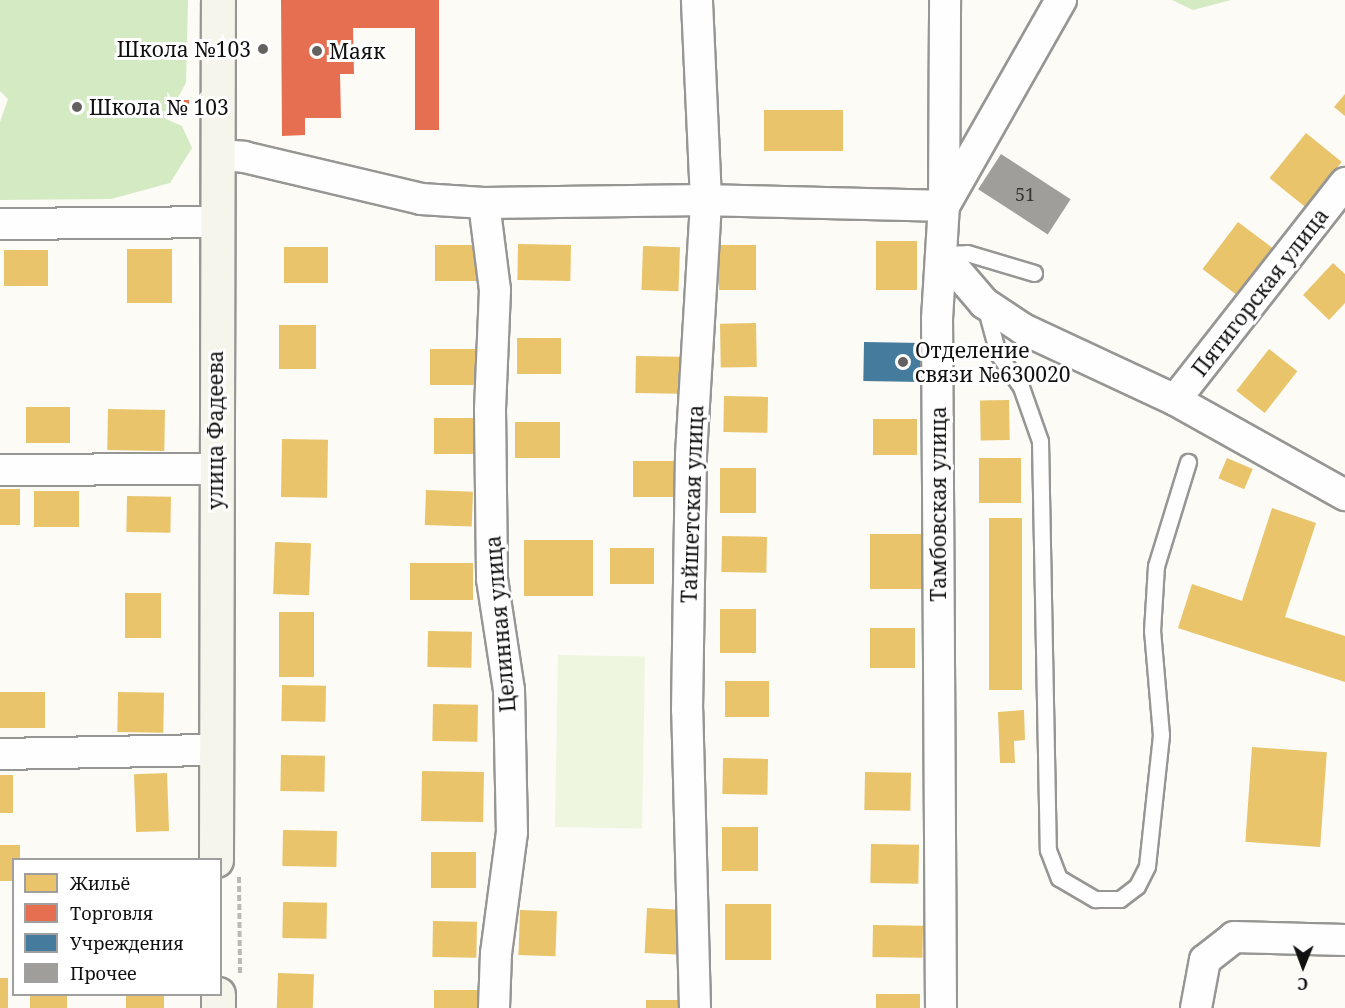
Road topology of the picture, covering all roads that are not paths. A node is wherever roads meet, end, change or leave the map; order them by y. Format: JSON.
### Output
{"nodes":[{"id":1,"x":218,"y":0,"type":"edge"},
{"id":2,"x":697,"y":0,"type":"edge"},
{"id":3,"x":945,"y":0,"type":"edge"},
{"id":4,"x":1061,"y":0,"type":"edge"},
{"id":5,"x":218,"y":155,"type":"junction"},
{"id":6,"x":1345,"y":183,"type":"edge"},
{"id":7,"x":706,"y":200,"type":"junction"},
{"id":8,"x":484,"y":203,"type":"junction"},
{"id":9,"x":944,"y":206,"type":"junction"},
{"id":10,"x":216,"y":222,"type":"junction"},
{"id":11,"x":0,"y":224,"type":"edge"},
{"id":12,"x":942,"y":254,"type":"junction"},
{"id":13,"x":1034,"y":273,"type":"dead end"},
{"id":14,"x":984,"y":303,"type":"junction"},
{"id":15,"x":1174,"y":400,"type":"junction"},
{"id":16,"x":1188,"y":462,"type":"dead end"},
{"id":17,"x":214,"y":468,"type":"junction"},
{"id":18,"x":0,"y":470,"type":"edge"},
{"id":19,"x":1345,"y":495,"type":"edge"},
{"id":20,"x":214,"y":750,"type":"junction"},
{"id":21,"x":0,"y":754,"type":"edge"},
{"id":22,"x":216,"y":858,"type":"edge"},
{"id":23,"x":1345,"y":940,"type":"edge"},
{"id":24,"x":495,"y":1008,"type":"edge"},
{"id":25,"x":695,"y":1008,"type":"edge"},
{"id":26,"x":941,"y":1008,"type":"edge"},
{"id":27,"x":1196,"y":1008,"type":"edge"}],
"edges":[{"from":1,"to":5,"type":"street","name":"улица Фадеева"},
{"from":2,"to":7,"type":"street","name":"Тайшетская улица"},
{"from":3,"to":9,"type":"street","name":"Тамбовская улица"},
{"from":4,"to":9,"type":"street"},
{"from":5,"to":8,"type":"street"},
{"from":5,"to":10,"type":"street","name":"улица Фадеева"},
{"from":6,"to":15,"type":"street","name":"Пятигорская улица"},
{"from":7,"to":8,"type":"street"},
{"from":7,"to":9,"type":"street"},
{"from":7,"to":25,"type":"street","name":"Тайшетская улица"},
{"from":8,"to":24,"type":"street","name":"Целинная улица"},
{"from":9,"to":12,"type":"street","name":"Тамбовская улица"},
{"from":10,"to":11,"type":"street"},
{"from":10,"to":17,"type":"street","name":"улица Фадеева"},
{"from":12,"to":13,"type":"lane"},
{"from":12,"to":14,"type":"street"},
{"from":12,"to":26,"type":"street","name":"Тамбовская улица"},
{"from":14,"to":15,"type":"street"},
{"from":14,"to":16,"type":"lane"},
{"from":15,"to":19,"type":"street"},
{"from":17,"to":18,"type":"street"},
{"from":17,"to":20,"type":"street","name":"улица Фадеева"},
{"from":20,"to":21,"type":"street"},
{"from":20,"to":22,"type":"street","name":"улица Фадеева"},
{"from":23,"to":27,"type":"street"}]}
